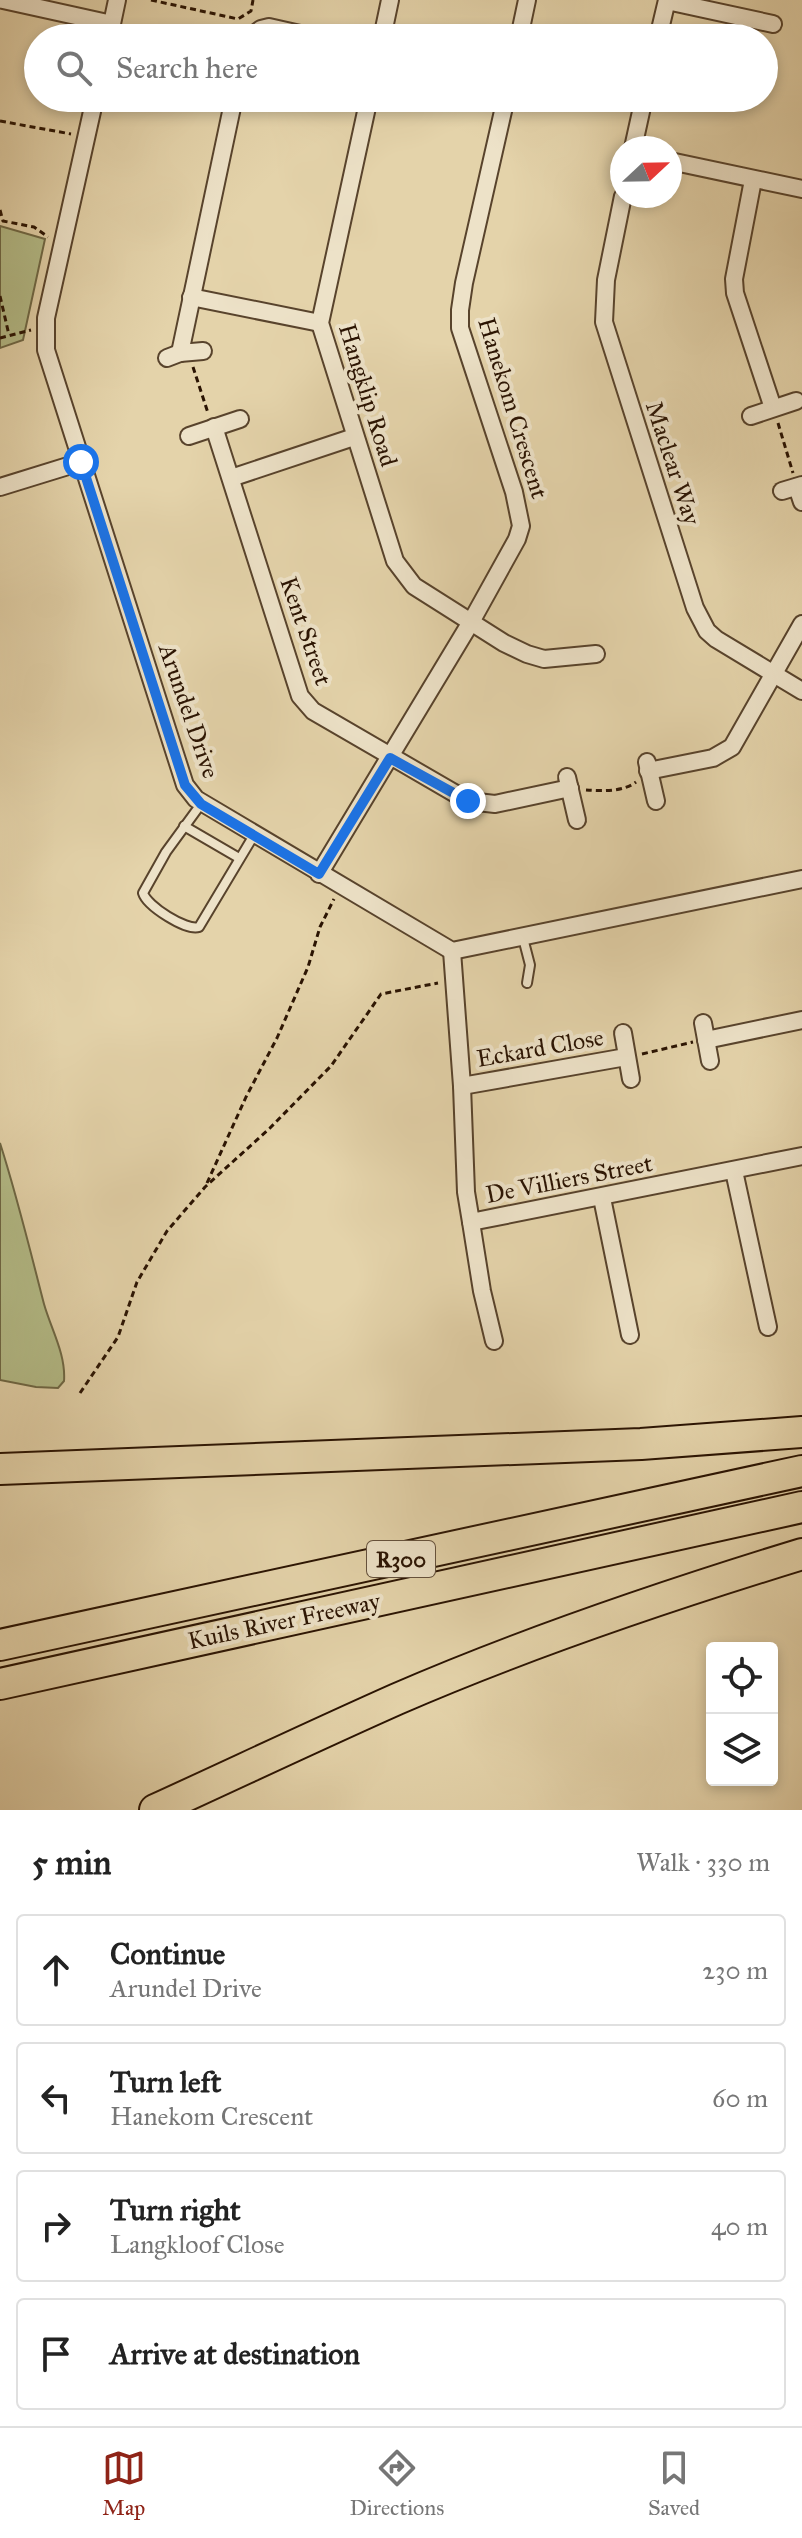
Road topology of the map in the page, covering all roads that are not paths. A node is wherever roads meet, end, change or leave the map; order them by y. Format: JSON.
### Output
{"nodes":[{"id":1,"x":3,"y":0,"type":"edge"},
{"id":2,"x":117,"y":0,"type":"edge"},
{"id":3,"x":390,"y":0,"type":"edge"},
{"id":4,"x":527,"y":0,"type":"edge"},
{"id":5,"x":667,"y":0,"type":"edge"},
{"id":6,"x":86,"y":24,"type":"edge"},
{"id":7,"x":112,"y":24,"type":"edge"},
{"id":8,"x":385,"y":24,"type":"edge"},
{"id":9,"x":522,"y":24,"type":"edge"},
{"id":10,"x":661,"y":24,"type":"edge"},
{"id":11,"x":773,"y":24,"type":"dead end"},
{"id":12,"x":92,"y":112,"type":"edge"},
{"id":13,"x":231,"y":112,"type":"edge"},
{"id":14,"x":366,"y":112,"type":"edge"},
{"id":15,"x":503,"y":112,"type":"edge"},
{"id":16,"x":641,"y":112,"type":"edge"},
{"id":17,"x":636,"y":136,"type":"edge"},
{"id":18,"x":682,"y":164,"type":"edge"},
{"id":19,"x":753,"y":180,"type":"junction"},
{"id":20,"x":802,"y":189,"type":"edge"},
{"id":21,"x":621,"y":208,"type":"edge"},
{"id":22,"x":191,"y":297,"type":"junction"},
{"id":23,"x":320,"y":323,"type":"junction"},
{"id":24,"x":184,"y":353,"type":"road end"},
{"id":25,"x":796,"y":401,"type":"dead end"},
{"id":26,"x":773,"y":408,"type":"junction"},
{"id":27,"x":751,"y":416,"type":"dead end"},
{"id":28,"x":240,"y":419,"type":"dead end"},
{"id":29,"x":214,"y":427,"type":"junction"},
{"id":30,"x":189,"y":436,"type":"dead end"},
{"id":31,"x":354,"y":437,"type":"junction"},
{"id":32,"x":81,"y":462,"type":"junction"},
{"id":33,"x":231,"y":478,"type":"junction"},
{"id":34,"x":0,"y":487,"type":"edge"},
{"id":35,"x":471,"y":622,"type":"junction"},
{"id":36,"x":802,"y":624,"type":"edge"},
{"id":37,"x":596,"y":654,"type":"dead end"},
{"id":38,"x":773,"y":674,"type":"junction"},
{"id":39,"x":802,"y":691,"type":"edge"},
{"id":40,"x":390,"y":758,"type":"junction"},
{"id":41,"x":656,"y":801,"type":"dead end"},
{"id":42,"x":201,"y":804,"type":"junction"},
{"id":43,"x":577,"y":820,"type":"dead end"},
{"id":44,"x":184,"y":826,"type":"junction"},
{"id":45,"x":254,"y":835,"type":"junction"},
{"id":46,"x":239,"y":858,"type":"junction"},
{"id":47,"x":319,"y":874,"type":"junction"},
{"id":48,"x":802,"y":879,"type":"edge"},
{"id":49,"x":523,"y":938,"type":"junction"},
{"id":50,"x":452,"y":951,"type":"junction"},
{"id":51,"x":527,"y":983,"type":"dead end"},
{"id":52,"x":802,"y":1020,"type":"edge"},
{"id":53,"x":623,"y":1033,"type":"dead end"},
{"id":54,"x":626,"y":1057,"type":"junction"},
{"id":55,"x":710,"y":1061,"type":"dead end"},
{"id":56,"x":631,"y":1079,"type":"dead end"},
{"id":57,"x":462,"y":1086,"type":"junction"},
{"id":58,"x":802,"y":1156,"type":"edge"},
{"id":59,"x":734,"y":1171,"type":"junction"},
{"id":60,"x":602,"y":1198,"type":"junction"},
{"id":61,"x":471,"y":1222,"type":"junction"},
{"id":62,"x":768,"y":1327,"type":"dead end"},
{"id":63,"x":630,"y":1335,"type":"dead end"},
{"id":64,"x":494,"y":1341,"type":"dead end"},
{"id":65,"x":802,"y":1432,"type":"edge"},
{"id":66,"x":0,"y":1469,"type":"edge"},
{"id":67,"x":802,"y":1471,"type":"edge"},
{"id":68,"x":802,"y":1507,"type":"edge"},
{"id":69,"x":802,"y":1554,"type":"edge"},
{"id":70,"x":0,"y":1645,"type":"edge"},
{"id":71,"x":5,"y":1682,"type":"edge"},
{"id":72,"x":155,"y":1810,"type":"edge"}],
"edges":[{"from":1,"to":6,"type":"street"},
{"from":2,"to":7,"type":"street"},
{"from":3,"to":8,"type":"street"},
{"from":4,"to":9,"type":"street"},
{"from":5,"to":10,"type":"street"},
{"from":5,"to":11,"type":"street"},
{"from":12,"to":32,"type":"street","name":"Arundel Drive"},
{"from":13,"to":22,"type":"street"},
{"from":14,"to":23,"type":"street","name":"Hangklip Road"},
{"from":15,"to":35,"type":"street","name":"Hanekom Crescent"},
{"from":16,"to":17,"type":"street"},
{"from":18,"to":19,"type":"street"},
{"from":19,"to":20,"type":"street"},
{"from":19,"to":26,"type":"street"},
{"from":21,"to":38,"type":"street","name":"Maclear Way"},
{"from":22,"to":23,"type":"street"},
{"from":22,"to":24,"type":"street"},
{"from":23,"to":31,"type":"street","name":"Hangklip Road"},
{"from":25,"to":26,"type":"street"},
{"from":26,"to":27,"type":"street"},
{"from":28,"to":29,"type":"street"},
{"from":29,"to":30,"type":"street"},
{"from":29,"to":33,"type":"street","name":"Kent Street"},
{"from":31,"to":33,"type":"street"},
{"from":31,"to":35,"type":"street","name":"Hangklip Road"},
{"from":32,"to":34,"type":"street"},
{"from":32,"to":42,"type":"street","name":"Arundel Drive"},
{"from":33,"to":40,"type":"street","name":"Kent Street"},
{"from":35,"to":37,"type":"street","name":"Hangklip Road"},
{"from":35,"to":40,"type":"street","name":"Hanekom Crescent"},
{"from":36,"to":38,"type":"street"},
{"from":38,"to":39,"type":"street","name":"Maclear Way"},
{"from":38,"to":41,"type":"street"},
{"from":40,"to":43,"type":"street","name":"Kent Street"},
{"from":40,"to":47,"type":"street","name":"Hanekom Crescent"},
{"from":42,"to":44,"type":"lane"},
{"from":42,"to":45,"type":"street","name":"Arundel Drive"},
{"from":44,"to":46,"type":"lane"},
{"from":44,"to":46,"type":"lane"},
{"from":45,"to":46,"type":"lane"},
{"from":45,"to":47,"type":"street","name":"Arundel Drive"},
{"from":47,"to":50,"type":"street","name":"Arundel Drive"},
{"from":48,"to":49,"type":"street"},
{"from":49,"to":50,"type":"street"},
{"from":49,"to":51,"type":"lane"},
{"from":50,"to":57,"type":"street","name":"De Villiers Street"},
{"from":52,"to":55,"type":"street"},
{"from":53,"to":54,"type":"street","name":"Eckard Close"},
{"from":54,"to":56,"type":"street","name":"Eckard Close"},
{"from":54,"to":57,"type":"street","name":"Eckard Close"},
{"from":57,"to":61,"type":"street","name":"De Villiers Street"},
{"from":58,"to":59,"type":"street","name":"De Villiers Street"},
{"from":59,"to":60,"type":"street","name":"De Villiers Street"},
{"from":59,"to":62,"type":"street"},
{"from":60,"to":61,"type":"street","name":"De Villiers Street"},
{"from":60,"to":63,"type":"street"},
{"from":61,"to":64,"type":"street"},
{"from":65,"to":66,"type":"highway"},
{"from":67,"to":70,"type":"highway","name":"Kuils River Freeway","number":"R300"},
{"from":68,"to":71,"type":"highway","name":"Kuils River Freeway","number":"R300"},
{"from":69,"to":72,"type":"highway"}]}
